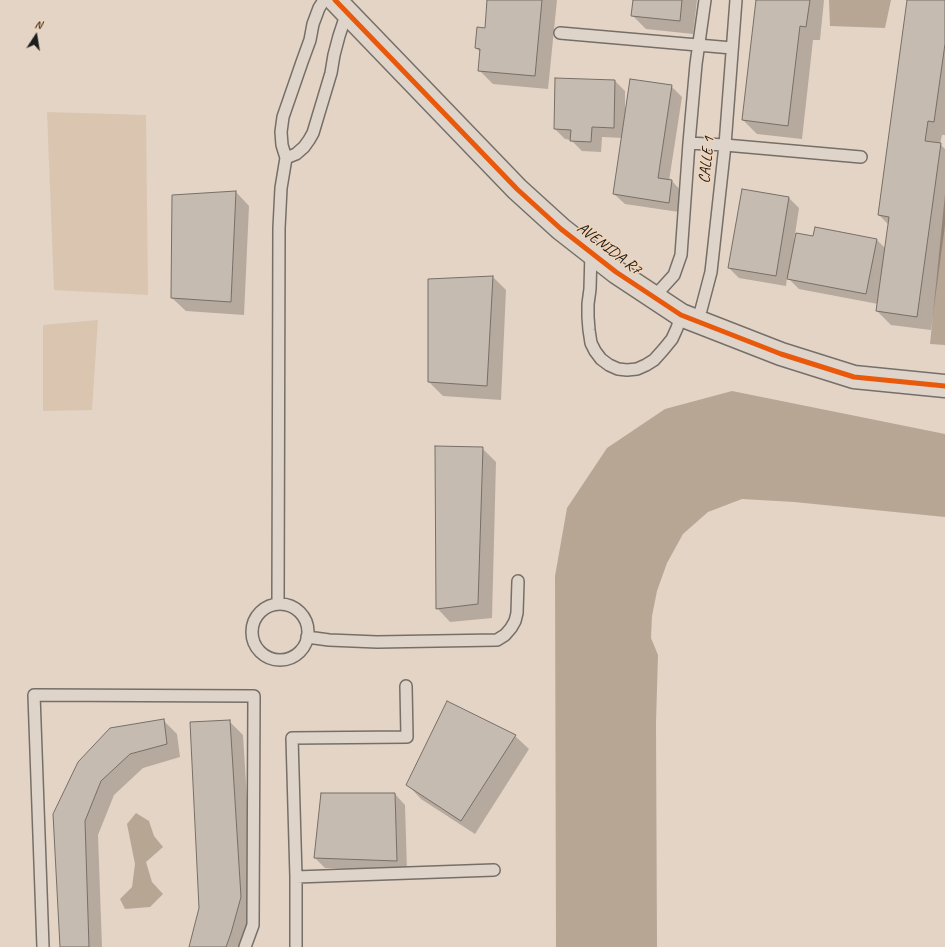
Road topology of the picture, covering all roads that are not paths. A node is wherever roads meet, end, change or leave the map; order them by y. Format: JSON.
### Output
{"nodes":[{"id":1,"x":324,"y":0,"type":"edge"},
{"id":2,"x":705,"y":0,"type":"edge"},
{"id":3,"x":736,"y":0,"type":"edge"},
{"id":4,"x":341,"y":6,"type":"edge"},
{"id":5,"x":560,"y":33,"type":"dead end"},
{"id":6,"x":699,"y":45,"type":"junction"},
{"id":7,"x":732,"y":48,"type":"junction"},
{"id":8,"x":689,"y":143,"type":"junction"},
{"id":9,"x":725,"y":145,"type":"junction"},
{"id":10,"x":861,"y":157,"type":"dead end"},
{"id":11,"x":286,"y":158,"type":"junction"},
{"id":12,"x":591,"y":252,"type":"junction"},
{"id":13,"x":654,"y":297,"type":"junction"},
{"id":14,"x":688,"y":317,"type":"junction"},
{"id":15,"x":945,"y":386,"type":"edge"},
{"id":16,"x":518,"y":581,"type":"dead end"},
{"id":17,"x":278,"y":604,"type":"junction"},
{"id":18,"x":307,"y":637,"type":"junction"},
{"id":19,"x":406,"y":686,"type":"dead end"},
{"id":20,"x":494,"y":870,"type":"dead end"},
{"id":21,"x":296,"y":877,"type":"junction"},
{"id":22,"x":43,"y":947,"type":"edge"},
{"id":23,"x":245,"y":947,"type":"edge"},
{"id":24,"x":296,"y":947,"type":"edge"}],
"edges":[{"from":1,"to":11,"type":"lane"},
{"from":2,"to":6,"type":"lane"},
{"from":3,"to":7,"type":"lane","name":"CALLE 1"},
{"from":4,"to":11,"type":"lane"},
{"from":4,"to":12,"type":"street","name":"AVENIDA R7"},
{"from":5,"to":6,"type":"lane"},
{"from":6,"to":7,"type":"lane"},
{"from":6,"to":8,"type":"lane"},
{"from":7,"to":9,"type":"lane","name":"CALLE 1"},
{"from":8,"to":9,"type":"lane"},
{"from":8,"to":13,"type":"lane"},
{"from":9,"to":10,"type":"lane"},
{"from":9,"to":14,"type":"lane","name":"CALLE 1"},
{"from":11,"to":17,"type":"lane"},
{"from":12,"to":13,"type":"street","name":"AVENIDA R7"},
{"from":12,"to":14,"type":"lane","name":"CALLE 1"},
{"from":13,"to":14,"type":"street","name":"AVENIDA R7"},
{"from":14,"to":15,"type":"street","name":"AVENIDA R7"},
{"from":16,"to":18,"type":"lane"},
{"from":17,"to":18,"type":"lane"},
{"from":17,"to":18,"type":"lane"},
{"from":19,"to":21,"type":"lane"},
{"from":20,"to":21,"type":"lane"},
{"from":21,"to":24,"type":"lane"},
{"from":22,"to":23,"type":"lane"}]}
